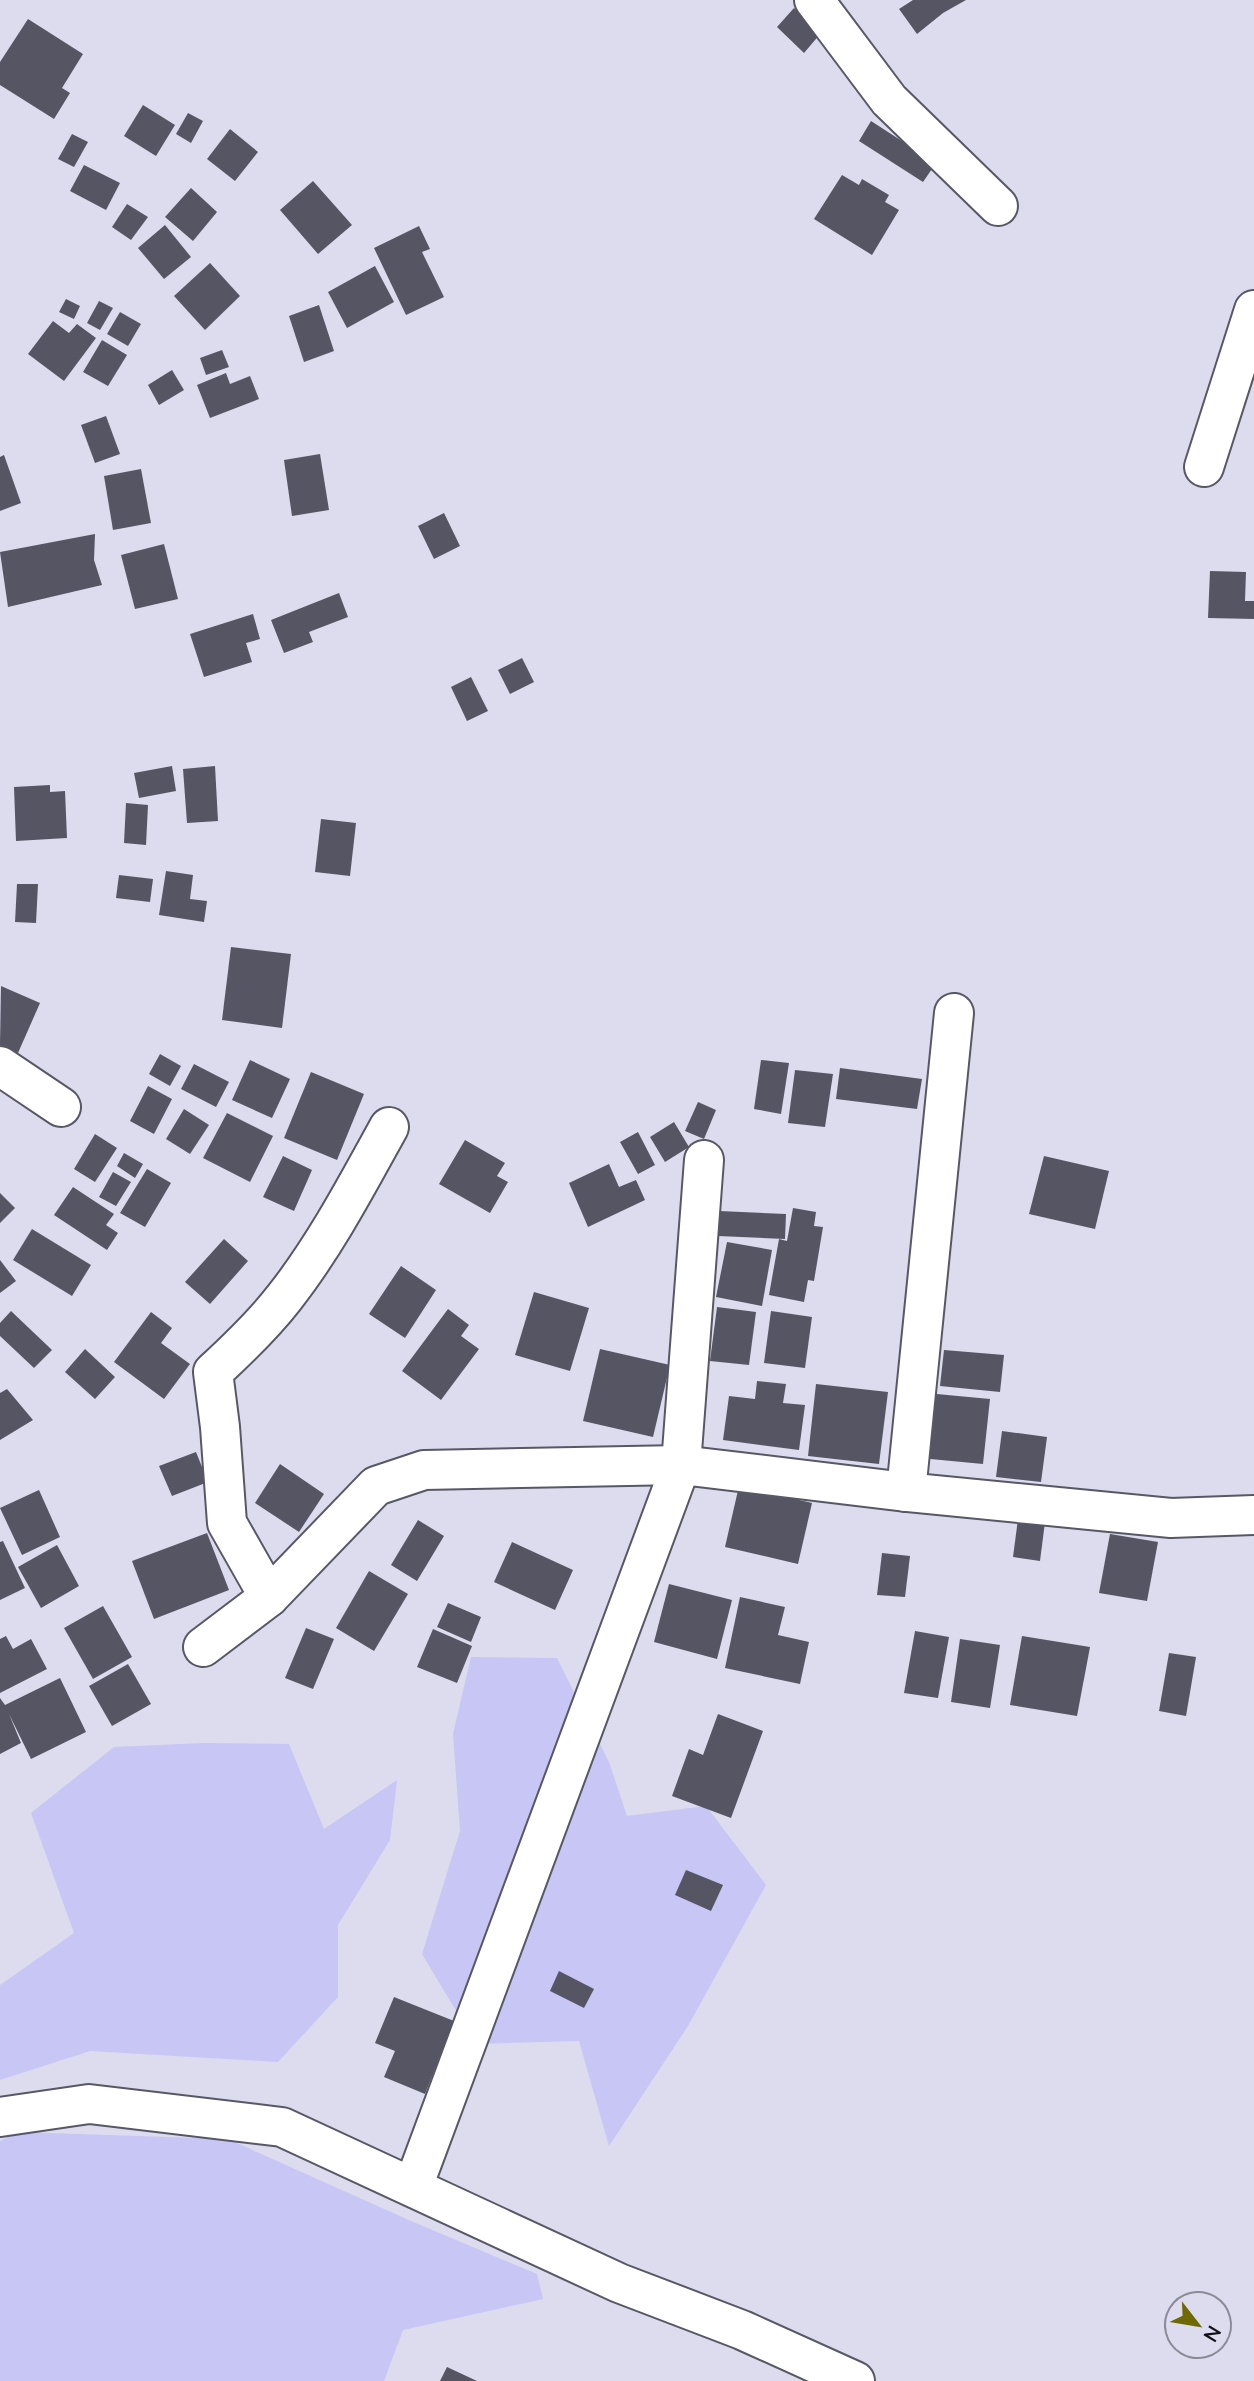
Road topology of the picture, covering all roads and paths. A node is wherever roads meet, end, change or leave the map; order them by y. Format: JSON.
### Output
{"nodes":[{"id":1,"x":814,"y":0,"type":"edge"},
{"id":2,"x":998,"y":206,"type":"dead end"},
{"id":3,"x":1254,"y":310,"type":"edge"},
{"id":4,"x":1204,"y":467,"type":"dead end"},
{"id":5,"x":954,"y":1013,"type":"dead end"},
{"id":6,"x":0,"y":1066,"type":"edge"},
{"id":7,"x":61,"y":1107,"type":"dead end"},
{"id":8,"x":389,"y":1127,"type":"dead end"},
{"id":9,"x":704,"y":1160,"type":"dead end"},
{"id":10,"x":681,"y":1465,"type":"junction"},
{"id":11,"x":906,"y":1492,"type":"junction"},
{"id":12,"x":1254,"y":1515,"type":"edge"},
{"id":13,"x":269,"y":1597,"type":"junction"},
{"id":14,"x":203,"y":1647,"type":"dead end"},
{"id":15,"x":0,"y":2117,"type":"edge"},
{"id":16,"x":413,"y":2188,"type":"junction"},
{"id":17,"x":855,"y":2381,"type":"edge"}],
"edges":[{"from":1,"to":2,"type":"street"},
{"from":3,"to":4,"type":"street"},
{"from":5,"to":11,"type":"street"},
{"from":6,"to":7,"type":"street"},
{"from":8,"to":13,"type":"street"},
{"from":9,"to":10,"type":"street"},
{"from":10,"to":11,"type":"street"},
{"from":10,"to":13,"type":"street"},
{"from":10,"to":16,"type":"street"},
{"from":11,"to":12,"type":"street"},
{"from":13,"to":14,"type":"street"},
{"from":15,"to":16,"type":"street"},
{"from":16,"to":17,"type":"street"}]}
